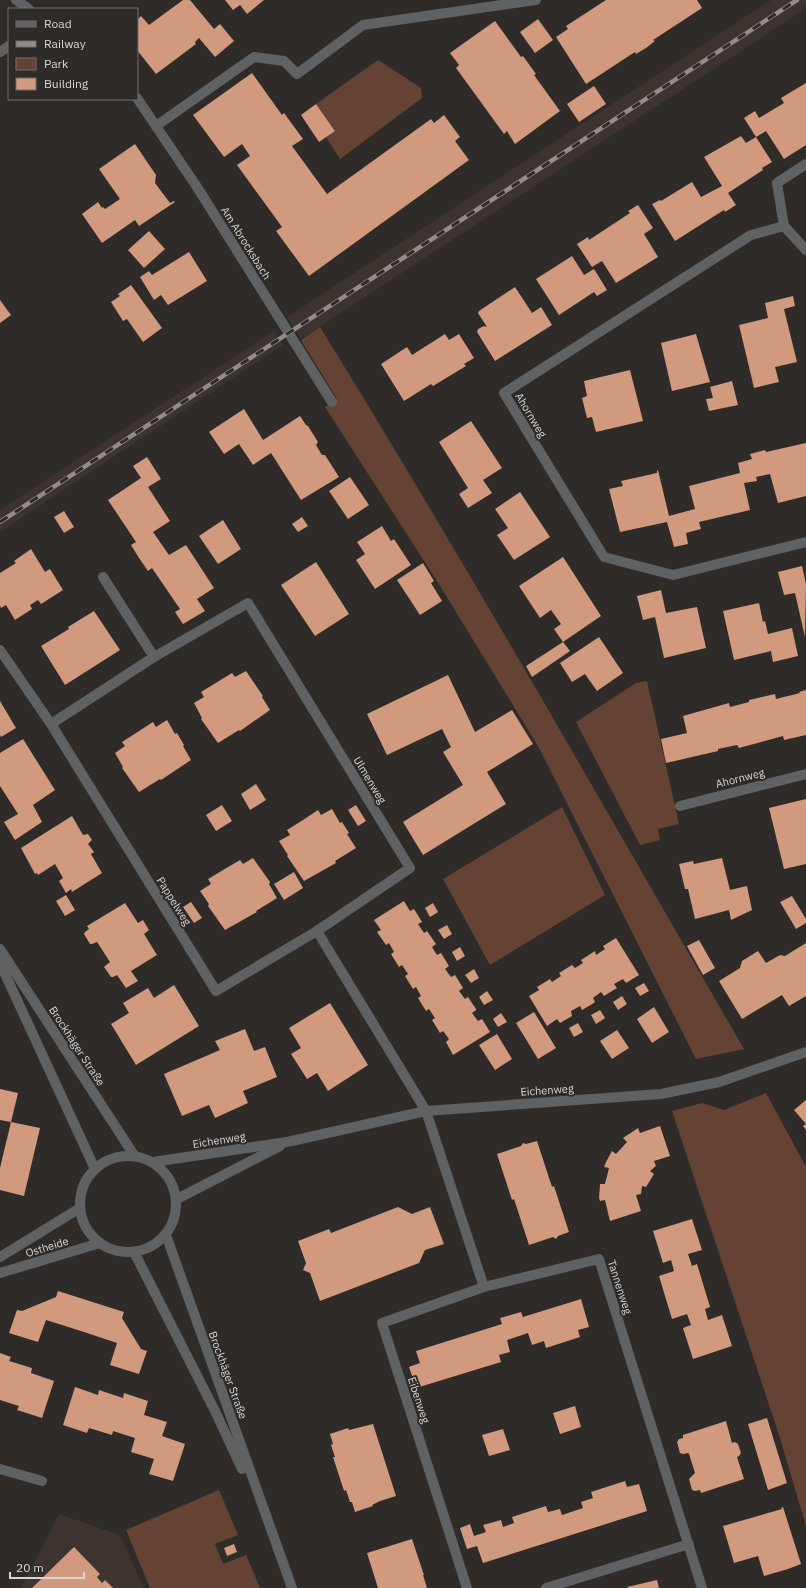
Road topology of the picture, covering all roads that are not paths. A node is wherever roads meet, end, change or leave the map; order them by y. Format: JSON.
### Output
{"nodes":[{"id":1,"x":16,"y":0,"type":"edge"},
{"id":2,"x":536,"y":0,"type":"edge"},
{"id":3,"x":28,"y":8,"type":"edge"},
{"id":4,"x":138,"y":99,"type":"edge"},
{"id":5,"x":156,"y":126,"type":"junction"},
{"id":6,"x":806,"y":164,"type":"edge"},
{"id":7,"x":784,"y":226,"type":"junction"},
{"id":8,"x":806,"y":250,"type":"edge"},
{"id":9,"x":332,"y":402,"type":"dead end"},
{"id":10,"x":806,"y":542,"type":"edge"},
{"id":11,"x":103,"y":577,"type":"dead end"},
{"id":12,"x":0,"y":650,"type":"edge"},
{"id":13,"x":154,"y":657,"type":"junction"},
{"id":14,"x":51,"y":724,"type":"junction"},
{"id":15,"x":806,"y":774,"type":"edge"},
{"id":16,"x":680,"y":806,"type":"dead end"},
{"id":17,"x":318,"y":932,"type":"junction"},
{"id":18,"x":0,"y":949,"type":"edge"},
{"id":19,"x":0,"y":963,"type":"edge"},
{"id":20,"x":806,"y":1052,"type":"edge"},
{"id":21,"x":426,"y":1111,"type":"junction"},
{"id":22,"x":288,"y":1142,"type":"junction"},
{"id":23,"x":134,"y":1156,"type":"junction"},
{"id":24,"x":153,"y":1162,"type":"junction"},
{"id":25,"x":95,"y":1169,"type":"junction"},
{"id":26,"x":176,"y":1199,"type":"junction"},
{"id":27,"x":80,"y":1208,"type":"junction"},
{"id":28,"x":166,"y":1235,"type":"junction"},
{"id":29,"x":100,"y":1243,"type":"junction"},
{"id":30,"x":134,"y":1252,"type":"junction"},
{"id":31,"x":0,"y":1257,"type":"edge"},
{"id":32,"x":0,"y":1273,"type":"edge"},
{"id":33,"x":484,"y":1287,"type":"junction"},
{"id":34,"x":0,"y":1469,"type":"edge"},
{"id":35,"x":42,"y":1481,"type":"dead end"},
{"id":36,"x":268,"y":1523,"type":"junction"},
{"id":37,"x":689,"y":1544,"type":"junction"},
{"id":38,"x":292,"y":1588,"type":"edge"},
{"id":39,"x":467,"y":1588,"type":"edge"},
{"id":40,"x":546,"y":1588,"type":"edge"},
{"id":41,"x":702,"y":1588,"type":"edge"}],
"edges":[{"from":1,"to":3,"type":"street"},
{"from":2,"to":5,"type":"street"},
{"from":4,"to":5,"type":"street","name":"Am Abrocksbach"},
{"from":5,"to":9,"type":"street","name":"Am Abrocksbach"},
{"from":6,"to":7,"type":"street"},
{"from":7,"to":8,"type":"street"},
{"from":7,"to":10,"type":"street","name":"Ahornweg"},
{"from":11,"to":13,"type":"street"},
{"from":12,"to":14,"type":"street","name":"Pappelweg"},
{"from":13,"to":14,"type":"street"},
{"from":13,"to":17,"type":"street","name":"Ulmenweg"},
{"from":14,"to":17,"type":"street","name":"Pappelweg"},
{"from":15,"to":16,"type":"street","name":"Ahornweg"},
{"from":17,"to":21,"type":"street"},
{"from":18,"to":23,"type":"street","name":"Brockhäger Straße"},
{"from":19,"to":25,"type":"street"},
{"from":20,"to":21,"type":"street","name":"Eichenweg"},
{"from":21,"to":22,"type":"street","name":"Eichenweg"},
{"from":21,"to":33,"type":"street"},
{"from":22,"to":24,"type":"street","name":"Eichenweg"},
{"from":22,"to":26,"type":"street","name":"Eichenweg"},
{"from":23,"to":24,"type":"street"},
{"from":23,"to":25,"type":"street"},
{"from":24,"to":26,"type":"street"},
{"from":25,"to":27,"type":"street"},
{"from":26,"to":28,"type":"street"},
{"from":27,"to":29,"type":"street"},
{"from":27,"to":31,"type":"street","name":"Ostheide"},
{"from":28,"to":30,"type":"street"},
{"from":28,"to":36,"type":"street","name":"Brockhäger Straße"},
{"from":29,"to":30,"type":"street"},
{"from":29,"to":32,"type":"street","name":"Ostheide"},
{"from":30,"to":36,"type":"street","name":"Brockhäger Straße"},
{"from":33,"to":37,"type":"street","name":"Tannenweg"},
{"from":33,"to":39,"type":"street","name":"Eibenweg"},
{"from":34,"to":35,"type":"street"},
{"from":36,"to":38,"type":"street","name":"Brockhäger Straße"},
{"from":37,"to":40,"type":"street"},
{"from":37,"to":41,"type":"street","name":"Tannenweg"}]}
